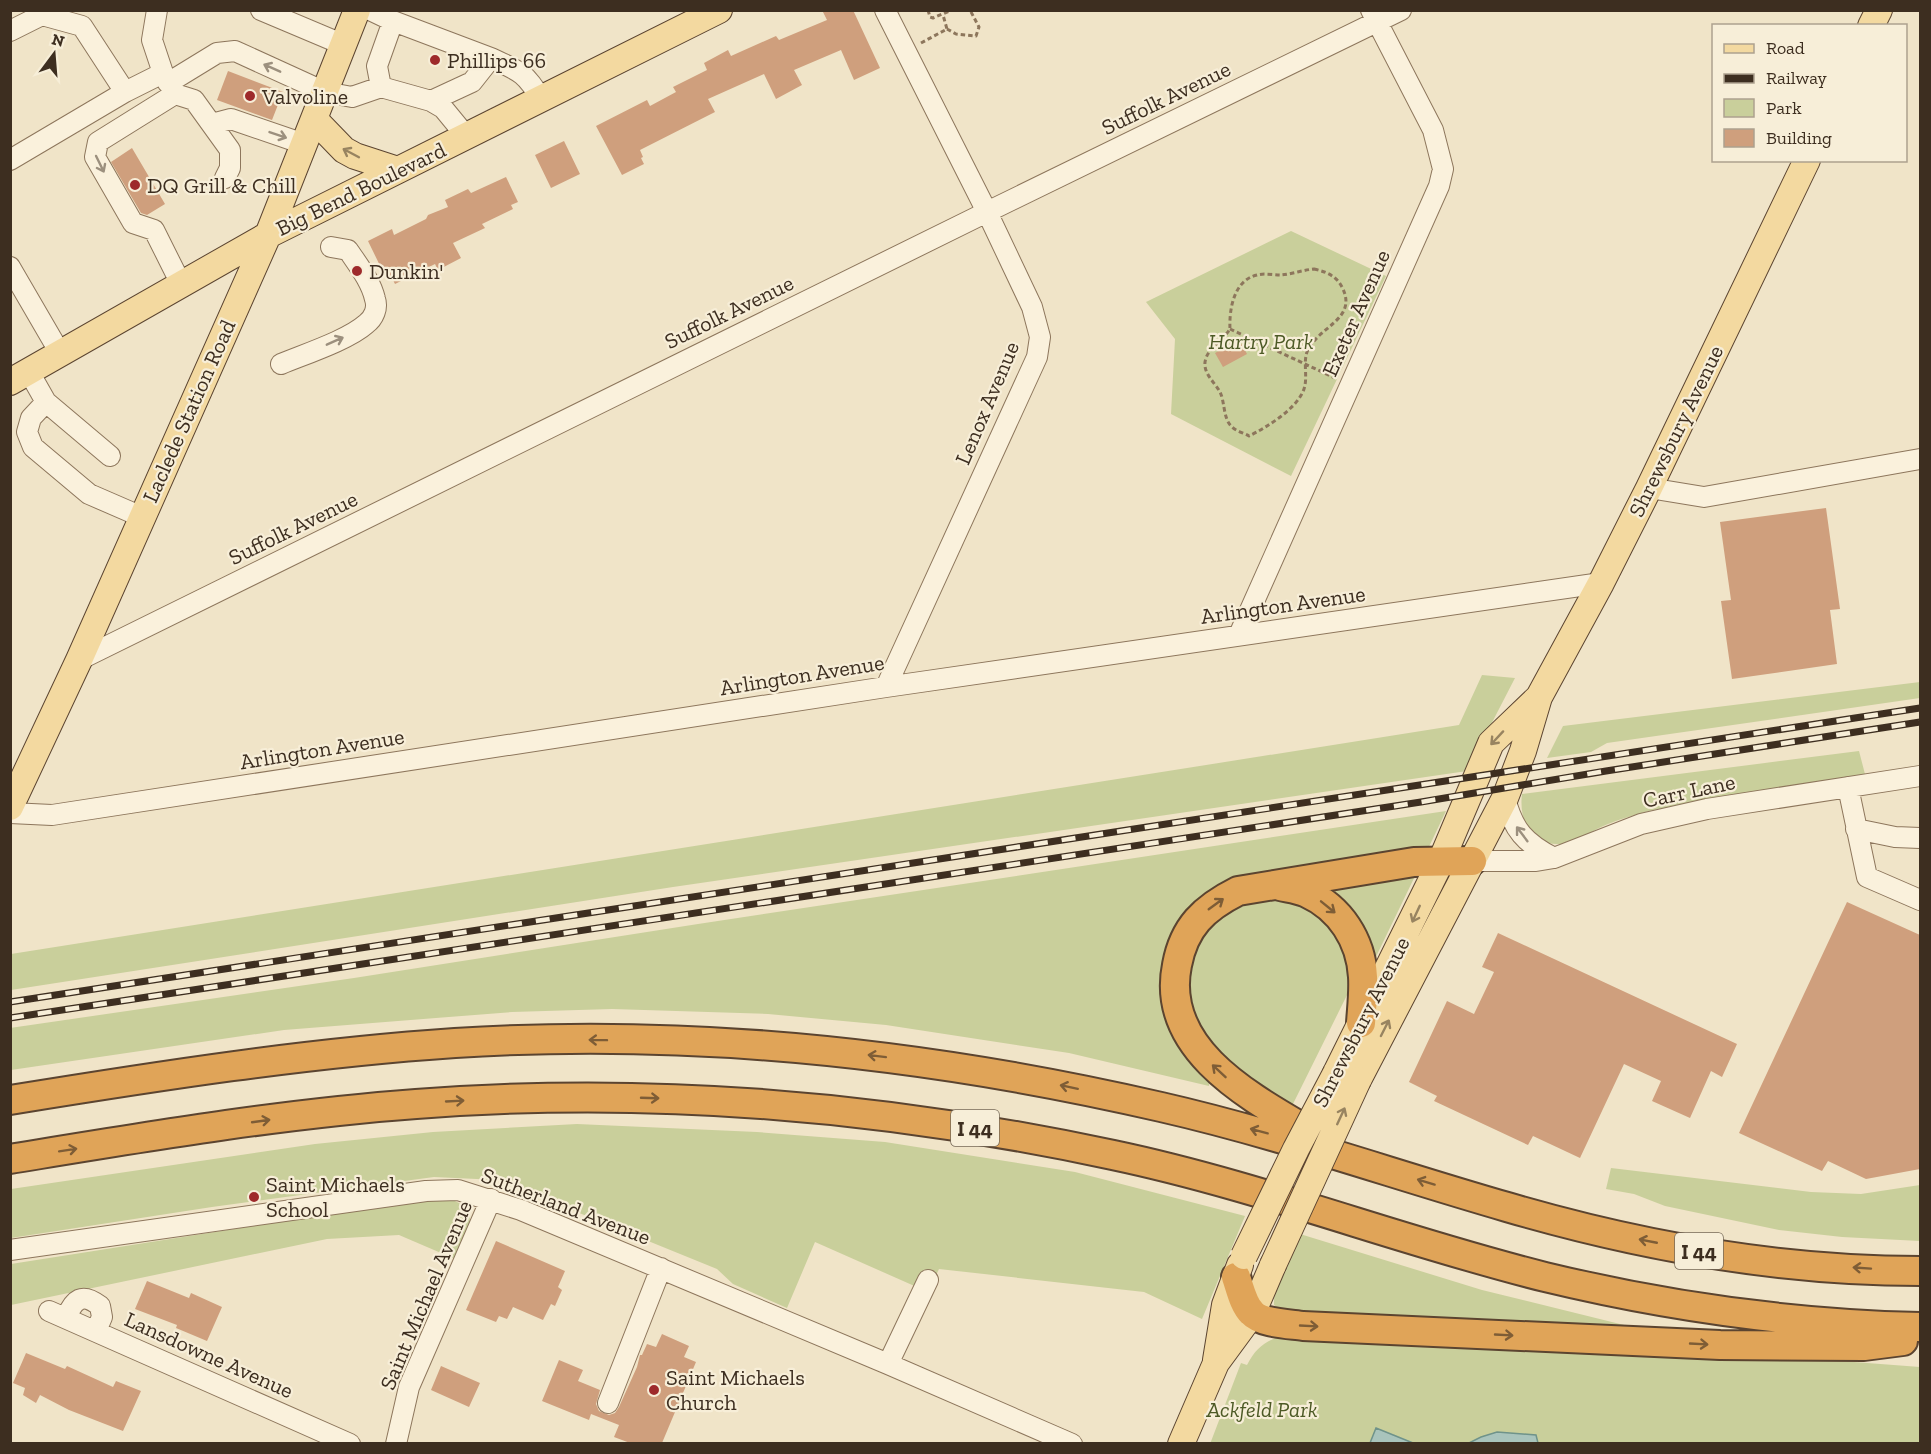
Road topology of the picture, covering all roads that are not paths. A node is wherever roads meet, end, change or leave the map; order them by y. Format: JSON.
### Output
{"nodes":[{"id":1,"x":157,"y":10,"type":"edge"},
{"id":2,"x":261,"y":10,"type":"edge"},
{"id":3,"x":357,"y":10,"type":"edge"},
{"id":4,"x":370,"y":10,"type":"edge"},
{"id":5,"x":719,"y":10,"type":"edge"},
{"id":6,"x":885,"y":10,"type":"edge"},
{"id":7,"x":1401,"y":10,"type":"edge"},
{"id":8,"x":1879,"y":10,"type":"edge"},
{"id":9,"x":1374,"y":17,"type":"edge"},
{"id":10,"x":393,"y":21,"type":"junction"},
{"id":11,"x":1872,"y":24,"type":"edge"},
{"id":12,"x":10,"y":31,"type":"edge"},
{"id":13,"x":344,"y":45,"type":"junction"},
{"id":14,"x":490,"y":58,"type":"junction"},
{"id":15,"x":169,"y":83,"type":"junction"},
{"id":16,"x":381,"y":87,"type":"junction"},
{"id":17,"x":125,"y":92,"type":"junction"},
{"id":18,"x":325,"y":92,"type":"junction"},
{"id":19,"x":541,"y":99,"type":"junction"},
{"id":20,"x":431,"y":100,"type":"junction"},
{"id":21,"x":314,"y":119,"type":"junction"},
{"id":22,"x":212,"y":124,"type":"junction"},
{"id":23,"x":466,"y":136,"type":"junction"},
{"id":24,"x":304,"y":144,"type":"junction"},
{"id":25,"x":10,"y":160,"type":"edge"},
{"id":26,"x":1806,"y":162,"type":"edge"},
{"id":27,"x":398,"y":170,"type":"junction"},
{"id":28,"x":225,"y":178,"type":"dead end"},
{"id":29,"x":987,"y":212,"type":"junction"},
{"id":30,"x":268,"y":235,"type":"junction"},
{"id":31,"x":331,"y":247,"type":"dead end"},
{"id":32,"x":10,"y":267,"type":"edge"},
{"id":33,"x":181,"y":284,"type":"junction"},
{"id":34,"x":60,"y":353,"type":"junction"},
{"id":35,"x":281,"y":364,"type":"dead end"},
{"id":36,"x":20,"y":377,"type":"edge"},
{"id":37,"x":46,"y":402,"type":"junction"},
{"id":38,"x":110,"y":456,"type":"dead end"},
{"id":39,"x":1920,"y":459,"type":"edge"},
{"id":40,"x":1649,"y":488,"type":"junction"},
{"id":41,"x":142,"y":517,"type":"junction"},
{"id":42,"x":1601,"y":583,"type":"junction"},
{"id":43,"x":1239,"y":635,"type":"junction"},
{"id":44,"x":79,"y":660,"type":"junction"},
{"id":45,"x":886,"y":687,"type":"junction"},
{"id":46,"x":1539,"y":697,"type":"junction"},
{"id":47,"x":1920,"y":776,"type":"edge"},
{"id":48,"x":1848,"y":787,"type":"junction"},
{"id":49,"x":1505,"y":798,"type":"junction"},
{"id":50,"x":10,"y":807,"type":"edge"},
{"id":51,"x":10,"y":813,"type":"edge"},
{"id":52,"x":1856,"y":829,"type":"junction"},
{"id":53,"x":1920,"y":838,"type":"edge"},
{"id":54,"x":1554,"y":858,"type":"junction"},
{"id":55,"x":1441,"y":861,"type":"junction"},
{"id":56,"x":1472,"y":861,"type":"junction"},
{"id":57,"x":1275,"y":884,"type":"junction"},
{"id":58,"x":1920,"y":900,"type":"edge"},
{"id":59,"x":1361,"y":1023,"type":"junction"},
{"id":60,"x":1347,"y":1076,"type":"junction"},
{"id":61,"x":10,"y":1100,"type":"edge"},
{"id":62,"x":10,"y":1159,"type":"edge"},
{"id":63,"x":1356,"y":1160,"type":"junction"},
{"id":64,"x":491,"y":1199,"type":"junction"},
{"id":65,"x":10,"y":1250,"type":"edge"},
{"id":66,"x":1240,"y":1267,"type":"junction"},
{"id":67,"x":661,"y":1269,"type":"junction"},
{"id":68,"x":1920,"y":1271,"type":"edge"},
{"id":69,"x":928,"y":1280,"type":"dead end"},
{"id":70,"x":1252,"y":1314,"type":"junction"},
{"id":71,"x":1920,"y":1327,"type":"edge"},
{"id":72,"x":96,"y":1331,"type":"junction"},
{"id":73,"x":1920,"y":1339,"type":"edge"},
{"id":74,"x":1216,"y":1363,"type":"junction"},
{"id":75,"x":888,"y":1364,"type":"junction"},
{"id":76,"x":608,"y":1403,"type":"dead end"},
{"id":77,"x":350,"y":1443,"type":"edge"},
{"id":78,"x":396,"y":1443,"type":"edge"},
{"id":79,"x":1072,"y":1443,"type":"edge"},
{"id":80,"x":1180,"y":1443,"type":"edge"}],
"edges":[{"from":1,"to":15,"type":"street"},
{"from":2,"to":13,"type":"street"},
{"from":3,"to":13,"type":"main road","name":"Laclede Station Road"},
{"from":4,"to":10,"type":"street"},
{"from":5,"to":19,"type":"main road","name":"Big Bend Boulevard"},
{"from":6,"to":29,"type":"street","name":"Lenox Avenue"},
{"from":7,"to":9,"type":"street","name":"Suffolk Avenue"},
{"from":8,"to":11,"type":"main road"},
{"from":9,"to":29,"type":"street","name":"Suffolk Avenue"},
{"from":9,"to":43,"type":"street","name":"Exeter Avenue"},
{"from":10,"to":14,"type":"street"},
{"from":10,"to":16,"type":"street"},
{"from":12,"to":17,"type":"street"},
{"from":13,"to":18,"type":"main road","name":"Laclede Station Road"},
{"from":14,"to":19,"type":"street"},
{"from":14,"to":20,"type":"street"},
{"from":15,"to":17,"type":"street"},
{"from":18,"to":15,"type":"street","one_way":true},
{"from":15,"to":22,"type":"street"},
{"from":15,"to":33,"type":"street","one_way":true},
{"from":16,"to":18,"type":"street"},
{"from":16,"to":20,"type":"street"},
{"from":17,"to":25,"type":"street"},
{"from":18,"to":21,"type":"main road","name":"Laclede Station Road"},
{"from":19,"to":23,"type":"main road","name":"Big Bend Boulevard"},
{"from":20,"to":23,"type":"street"},
{"from":21,"to":24,"type":"main road","name":"Laclede Station Road"},
{"from":27,"to":21,"type":"main road","one_way":true},
{"from":22,"to":24,"type":"street","one_way":true},
{"from":22,"to":28,"type":"street"},
{"from":23,"to":27,"type":"main road","name":"Big Bend Boulevard"},
{"from":24,"to":30,"type":"main road","name":"Laclede Station Road"},
{"from":26,"to":40,"type":"main road","name":"Shrewsbury Avenue"},
{"from":27,"to":30,"type":"main road","name":"Big Bend Boulevard"},
{"from":29,"to":44,"type":"street","name":"Suffolk Avenue"},
{"from":29,"to":45,"type":"street","name":"Lenox Avenue"},
{"from":30,"to":33,"type":"main road","name":"Big Bend Boulevard"},
{"from":30,"to":41,"type":"main road","name":"Laclede Station Road"},
{"from":35,"to":31,"type":"street","one_way":true},
{"from":32,"to":34,"type":"street"},
{"from":33,"to":34,"type":"main road","name":"Big Bend Boulevard"},
{"from":34,"to":36,"type":"main road","name":"Big Bend Boulevard"},
{"from":36,"to":37,"type":"street"},
{"from":37,"to":38,"type":"street"},
{"from":37,"to":41,"type":"street"},
{"from":39,"to":40,"type":"street"},
{"from":40,"to":42,"type":"main road","name":"Shrewsbury Avenue"},
{"from":41,"to":44,"type":"main road","name":"Laclede Station Road"},
{"from":42,"to":43,"type":"street","name":"Arlington Avenue"},
{"from":42,"to":46,"type":"main road","name":"Shrewsbury Avenue"},
{"from":43,"to":45,"type":"street","name":"Arlington Avenue"},
{"from":44,"to":50,"type":"main road","name":"Laclede Station Road"},
{"from":45,"to":51,"type":"street","name":"Arlington Avenue"},
{"from":46,"to":49,"type":"main road","name":"Shrewsbury Avenue"},
{"from":46,"to":55,"type":"main road","name":"Shrewsbury Avenue","one_way":true},
{"from":47,"to":48,"type":"street","name":"Carr Lane"},
{"from":48,"to":52,"type":"street"},
{"from":48,"to":54,"type":"street","name":"Carr Lane"},
{"from":54,"to":49,"type":"street","one_way":true},
{"from":49,"to":56,"type":"main road","name":"Shrewsbury Avenue"},
{"from":52,"to":53,"type":"street"},
{"from":52,"to":58,"type":"street"},
{"from":54,"to":56,"type":"street","name":"Carr Lane"},
{"from":55,"to":56,"type":"highway"},
{"from":55,"to":57,"type":"highway"},
{"from":55,"to":59,"type":"main road","name":"Shrewsbury Avenue","one_way":true},
{"from":60,"to":56,"type":"main road","name":"Shrewsbury Avenue","one_way":true},
{"from":57,"to":59,"type":"highway","one_way":true},
{"from":63,"to":57,"type":"highway","one_way":true},
{"from":59,"to":60,"type":"main road","name":"Shrewsbury Avenue"},
{"from":60,"to":66,"type":"main road","name":"Shrewsbury Avenue","bridge":true},
{"from":70,"to":60,"type":"main road","name":"Shrewsbury Avenue","one_way":true,"bridge":true},
{"from":63,"to":61,"type":"highway","number":"I 44","one_way":true},
{"from":62,"to":71,"type":"highway","number":"I 44","one_way":true},
{"from":68,"to":63,"type":"highway","number":"I 44","one_way":true},
{"from":64,"to":65,"type":"street","name":"Sutherland Avenue"},
{"from":64,"to":67,"type":"street","name":"Sutherland Avenue"},
{"from":64,"to":78,"type":"street","name":"Saint Michael Avenue"},
{"from":66,"to":70,"type":"highway"},
{"from":66,"to":74,"type":"main road","name":"Shrewsbury Avenue"},
{"from":67,"to":75,"type":"street","name":"Sutherland Avenue"},
{"from":67,"to":76,"type":"street"},
{"from":69,"to":75,"type":"street"},
{"from":70,"to":73,"type":"highway","one_way":true},
{"from":70,"to":74,"type":"main road","name":"Shrewsbury Avenue"},
{"from":72,"to":72,"type":"street","name":"Lansdowne Avenue"},
{"from":72,"to":77,"type":"street","name":"Lansdowne Avenue"},
{"from":74,"to":80,"type":"main road","name":"Shrewsbury Avenue"},
{"from":75,"to":79,"type":"street","name":"Sutherland Avenue"}]}
